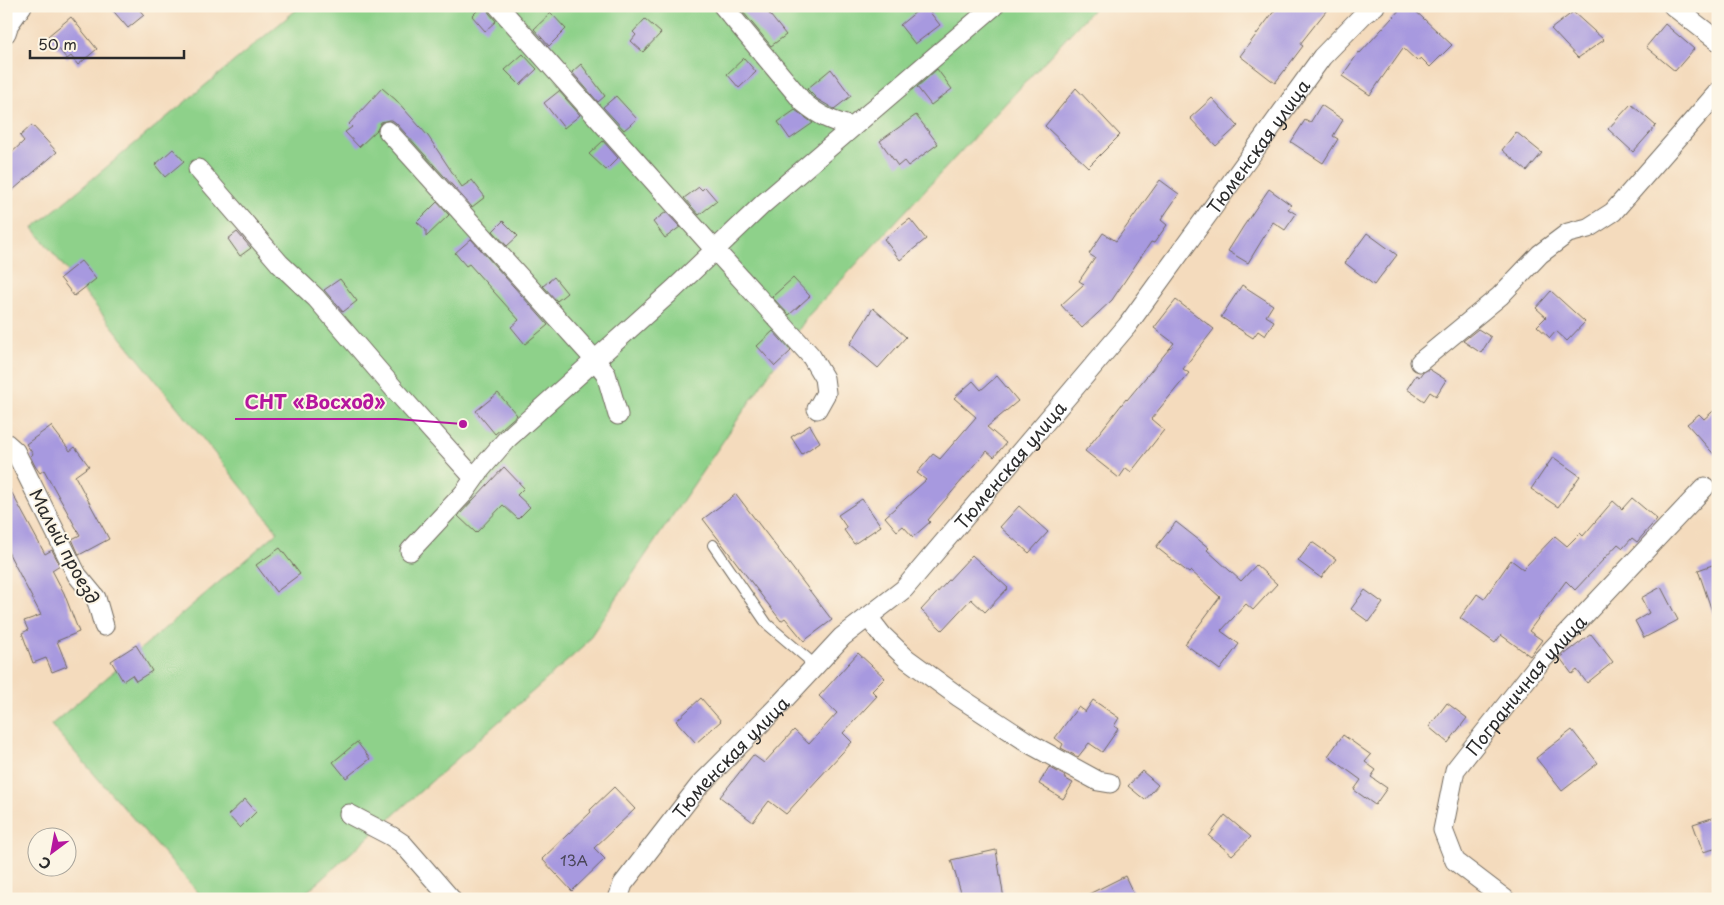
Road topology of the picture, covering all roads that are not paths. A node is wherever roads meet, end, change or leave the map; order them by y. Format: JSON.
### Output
{"nodes":[{"id":1,"x":22,"y":6,"type":"edge"},
{"id":2,"x":498,"y":6,"type":"edge"},
{"id":3,"x":723,"y":6,"type":"edge"},
{"id":4,"x":994,"y":6,"type":"edge"},
{"id":5,"x":1374,"y":6,"type":"edge"},
{"id":6,"x":1673,"y":6,"type":"edge"},
{"id":7,"x":7,"y":27,"type":"edge"},
{"id":8,"x":1718,"y":41,"type":"edge"},
{"id":9,"x":1718,"y":92,"type":"edge"},
{"id":10,"x":852,"y":127,"type":"junction"},
{"id":11,"x":388,"y":131,"type":"dead end"},
{"id":12,"x":198,"y":169,"type":"dead end"},
{"id":13,"x":715,"y":250,"type":"junction"},
{"id":14,"x":595,"y":360,"type":"junction"},
{"id":15,"x":1420,"y":362,"type":"dead end"},
{"id":16,"x":817,"y":409,"type":"dead end"},
{"id":17,"x":618,"y":414,"type":"dead end"},
{"id":18,"x":6,"y":443,"type":"edge"},
{"id":19,"x":474,"y":478,"type":"junction"},
{"id":20,"x":1705,"y":487,"type":"dead end"},
{"id":21,"x":713,"y":545,"type":"dead end"},
{"id":22,"x":410,"y":551,"type":"dead end"},
{"id":23,"x":868,"y":617,"type":"junction"},
{"id":24,"x":104,"y":626,"type":"dead end"},
{"id":25,"x":811,"y":670,"type":"junction"},
{"id":26,"x":1110,"y":783,"type":"dead end"},
{"id":27,"x":349,"y":814,"type":"dead end"},
{"id":28,"x":452,"y":899,"type":"edge"},
{"id":29,"x":618,"y":899,"type":"edge"},
{"id":30,"x":1505,"y":899,"type":"edge"}],
"edges":[{"from":1,"to":7,"type":"street"},
{"from":2,"to":13,"type":"street"},
{"from":3,"to":10,"type":"street"},
{"from":4,"to":10,"type":"street"},
{"from":5,"to":23,"type":"street","name":"Тюменская улица"},
{"from":6,"to":8,"type":"street"},
{"from":9,"to":15,"type":"street"},
{"from":10,"to":13,"type":"street"},
{"from":11,"to":14,"type":"street"},
{"from":12,"to":19,"type":"street"},
{"from":13,"to":14,"type":"street"},
{"from":13,"to":16,"type":"street"},
{"from":14,"to":17,"type":"street"},
{"from":14,"to":19,"type":"street"},
{"from":18,"to":24,"type":"street","name":"Малый проезд"},
{"from":19,"to":22,"type":"street"},
{"from":20,"to":30,"type":"street","name":"Пограничная улица"},
{"from":21,"to":25,"type":"lane"},
{"from":23,"to":25,"type":"street","name":"Тюменская улица"},
{"from":23,"to":26,"type":"street"},
{"from":25,"to":29,"type":"street","name":"Тюменская улица"},
{"from":27,"to":28,"type":"street"}]}
